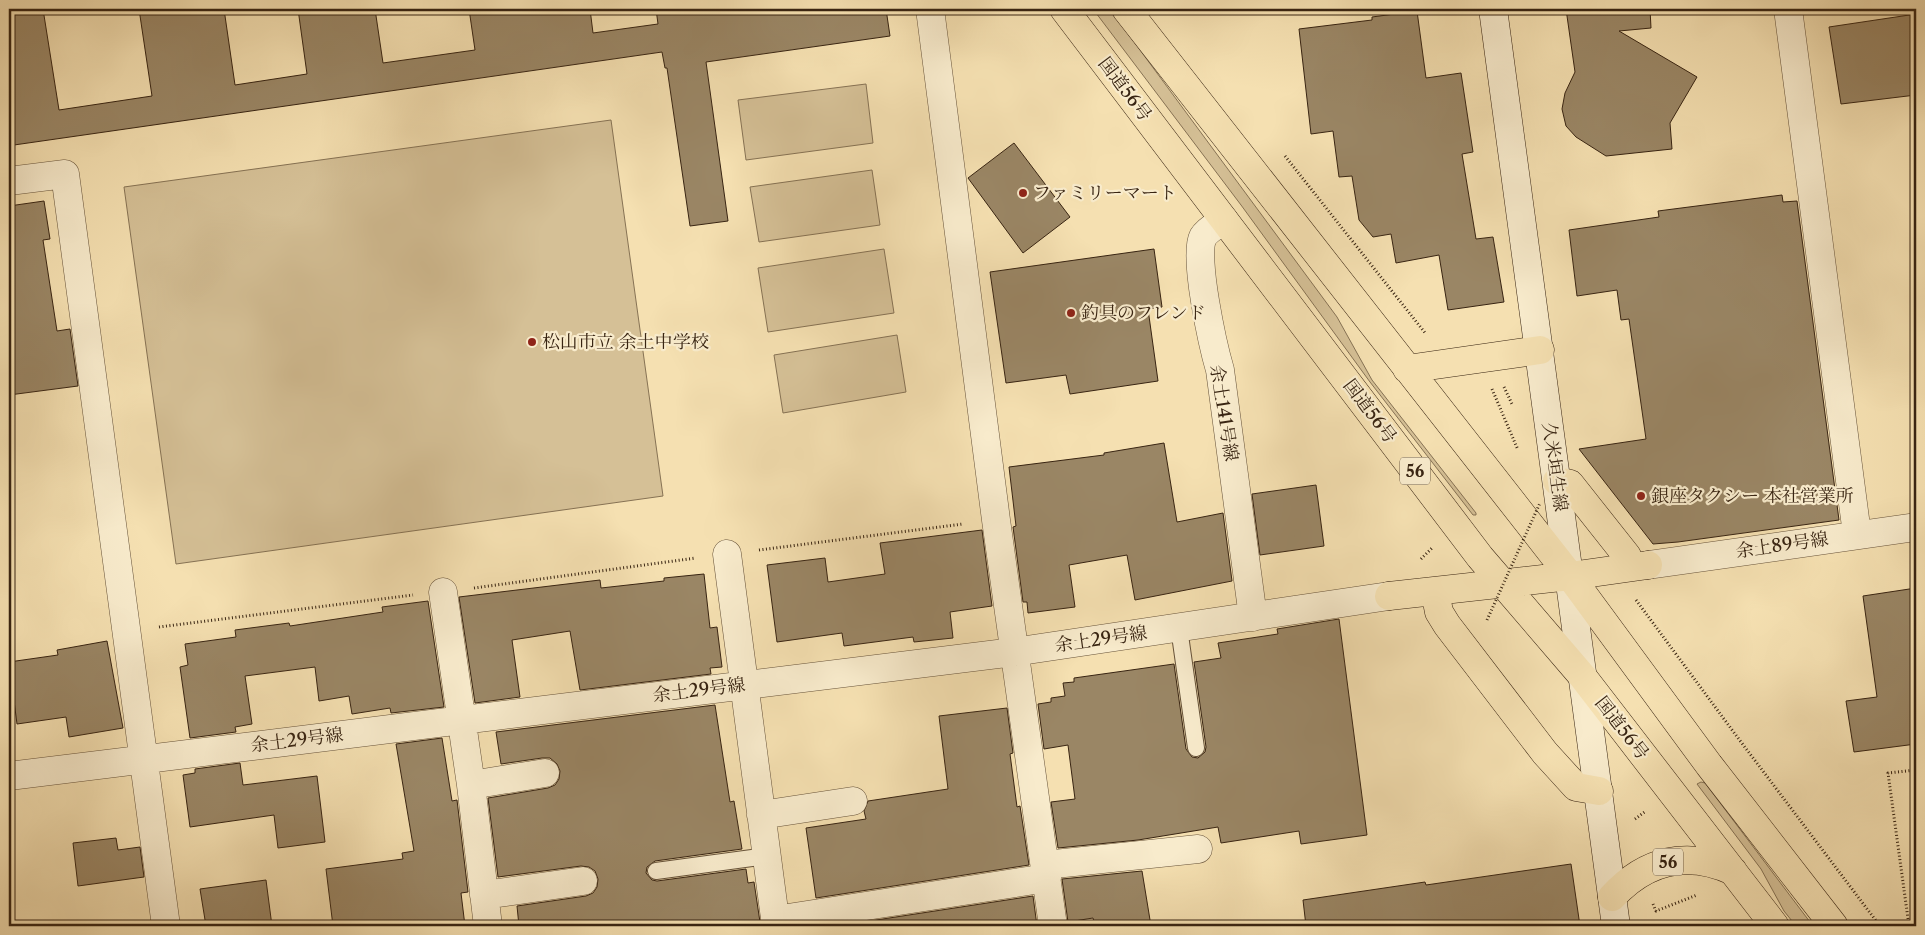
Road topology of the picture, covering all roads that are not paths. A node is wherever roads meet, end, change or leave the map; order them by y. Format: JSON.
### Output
{"nodes":[{"id":1,"x":930,"y":9,"type":"edge"},
{"id":2,"x":1064,"y":9,"type":"edge"},
{"id":3,"x":1494,"y":9,"type":"edge"},
{"id":4,"x":1794,"y":10,"type":"edge"},
{"id":5,"x":1136,"y":12,"type":"edge"},
{"id":6,"x":9,"y":181,"type":"edge"},
{"id":7,"x":1224,"y":220,"type":"junction"},
{"id":8,"x":1540,"y":350,"type":"junction"},
{"id":9,"x":1406,"y":369,"type":"junction"},
{"id":10,"x":1547,"y":488,"type":"junction"},
{"id":11,"x":1916,"y":527,"type":"edge"},
{"id":12,"x":1857,"y":534,"type":"junction"},
{"id":13,"x":727,"y":554,"type":"road end"},
{"id":14,"x":1631,"y":567,"type":"junction"},
{"id":15,"x":1570,"y":576,"type":"junction"},
{"id":16,"x":1503,"y":584,"type":"junction"},
{"id":17,"x":1435,"y":591,"type":"junction"},
{"id":18,"x":443,"y":592,"type":"road end"},
{"id":19,"x":1388,"y":596,"type":"joint"},
{"id":20,"x":1253,"y":617,"type":"junction"},
{"id":21,"x":1179,"y":628,"type":"junction"},
{"id":22,"x":1014,"y":652,"type":"junction"},
{"id":23,"x":1583,"y":677,"type":"junction"},
{"id":24,"x":743,"y":685,"type":"junction"},
{"id":25,"x":461,"y":720,"type":"junction"},
{"id":26,"x":1196,"y":748,"type":"dead end"},
{"id":27,"x":143,"y":760,"type":"junction"},
{"id":28,"x":544,"y":773,"type":"dead end"},
{"id":29,"x":9,"y":776,"type":"edge"},
{"id":30,"x":471,"y":785,"type":"junction"},
{"id":31,"x":1599,"y":791,"type":"junction"},
{"id":32,"x":854,"y":801,"type":"dead end"},
{"id":33,"x":761,"y":815,"type":"junction"},
{"id":34,"x":1198,"y":849,"type":"dead end"},
{"id":35,"x":767,"y":856,"type":"junction"},
{"id":36,"x":656,"y":870,"type":"dead end"},
{"id":37,"x":1733,"y":871,"type":"junction"},
{"id":38,"x":1046,"y":872,"type":"junction"},
{"id":39,"x":582,"y":881,"type":"dead end"},
{"id":40,"x":484,"y":895,"type":"junction"},
{"id":41,"x":1612,"y":897,"type":"junction"},
{"id":42,"x":775,"y":923,"type":"edge"},
{"id":43,"x":166,"y":926,"type":"edge"},
{"id":44,"x":488,"y":926,"type":"edge"},
{"id":45,"x":1053,"y":926,"type":"edge"},
{"id":46,"x":1616,"y":926,"type":"edge"},
{"id":47,"x":1775,"y":926,"type":"edge"},
{"id":48,"x":1834,"y":926,"type":"edge"}],
"edges":[{"from":1,"to":22,"type":"street"},
{"from":2,"to":7,"type":"highway","name":"国道56号","number":"56"},
{"from":3,"to":8,"type":"street","name":"久米垣生線"},
{"from":4,"to":12,"type":"street"},
{"from":5,"to":9,"type":"highway"},
{"from":6,"to":27,"type":"street"},
{"from":7,"to":16,"type":"highway","name":"国道56号","number":"56"},
{"from":7,"to":20,"type":"street","name":"余土141号線"},
{"from":8,"to":9,"type":"highway"},
{"from":8,"to":10,"type":"street","name":"久米垣生線"},
{"from":9,"to":15,"type":"highway"},
{"from":10,"to":14,"type":"highway"},
{"from":10,"to":15,"type":"street","name":"久米垣生線"},
{"from":11,"to":12,"type":"street","name":"余土89号線"},
{"from":12,"to":14,"type":"street","name":"余土89号線"},
{"from":13,"to":24,"type":"street"},
{"from":14,"to":15,"type":"highway"},
{"from":15,"to":16,"type":"highway"},
{"from":15,"to":23,"type":"street","name":"久米垣生線"},
{"from":15,"to":48,"type":"highway"},
{"from":16,"to":17,"type":"highway"},
{"from":16,"to":23,"type":"highway","name":"国道56号","number":"56"},
{"from":17,"to":19,"type":"highway"},
{"from":17,"to":31,"type":"highway"},
{"from":18,"to":25,"type":"street"},
{"from":19,"to":20,"type":"street","name":"余土29号線"},
{"from":20,"to":21,"type":"street","name":"余土29号線"},
{"from":21,"to":22,"type":"street","name":"余土29号線"},
{"from":21,"to":26,"type":"lane"},
{"from":22,"to":24,"type":"street","name":"余土29号線"},
{"from":22,"to":38,"type":"street"},
{"from":23,"to":31,"type":"street","name":"久米垣生線"},
{"from":23,"to":37,"type":"highway","name":"国道56号","number":"56"},
{"from":24,"to":25,"type":"street","name":"余土29号線"},
{"from":24,"to":33,"type":"street"},
{"from":25,"to":27,"type":"street","name":"余土29号線"},
{"from":25,"to":30,"type":"street"},
{"from":27,"to":29,"type":"street","name":"余土29号線"},
{"from":27,"to":43,"type":"street"},
{"from":28,"to":30,"type":"street"},
{"from":30,"to":40,"type":"street"},
{"from":31,"to":41,"type":"street","name":"久米垣生線"},
{"from":32,"to":33,"type":"street"},
{"from":33,"to":35,"type":"street"},
{"from":34,"to":38,"type":"street"},
{"from":35,"to":36,"type":"lane"},
{"from":35,"to":42,"type":"street"},
{"from":37,"to":41,"type":"highway","number":"56"},
{"from":37,"to":47,"type":"highway","name":"国道56号","number":"56"},
{"from":38,"to":42,"type":"street"},
{"from":38,"to":45,"type":"street"},
{"from":39,"to":40,"type":"street"},
{"from":40,"to":44,"type":"street"},
{"from":41,"to":46,"type":"street","name":"久米垣生線"}]}
